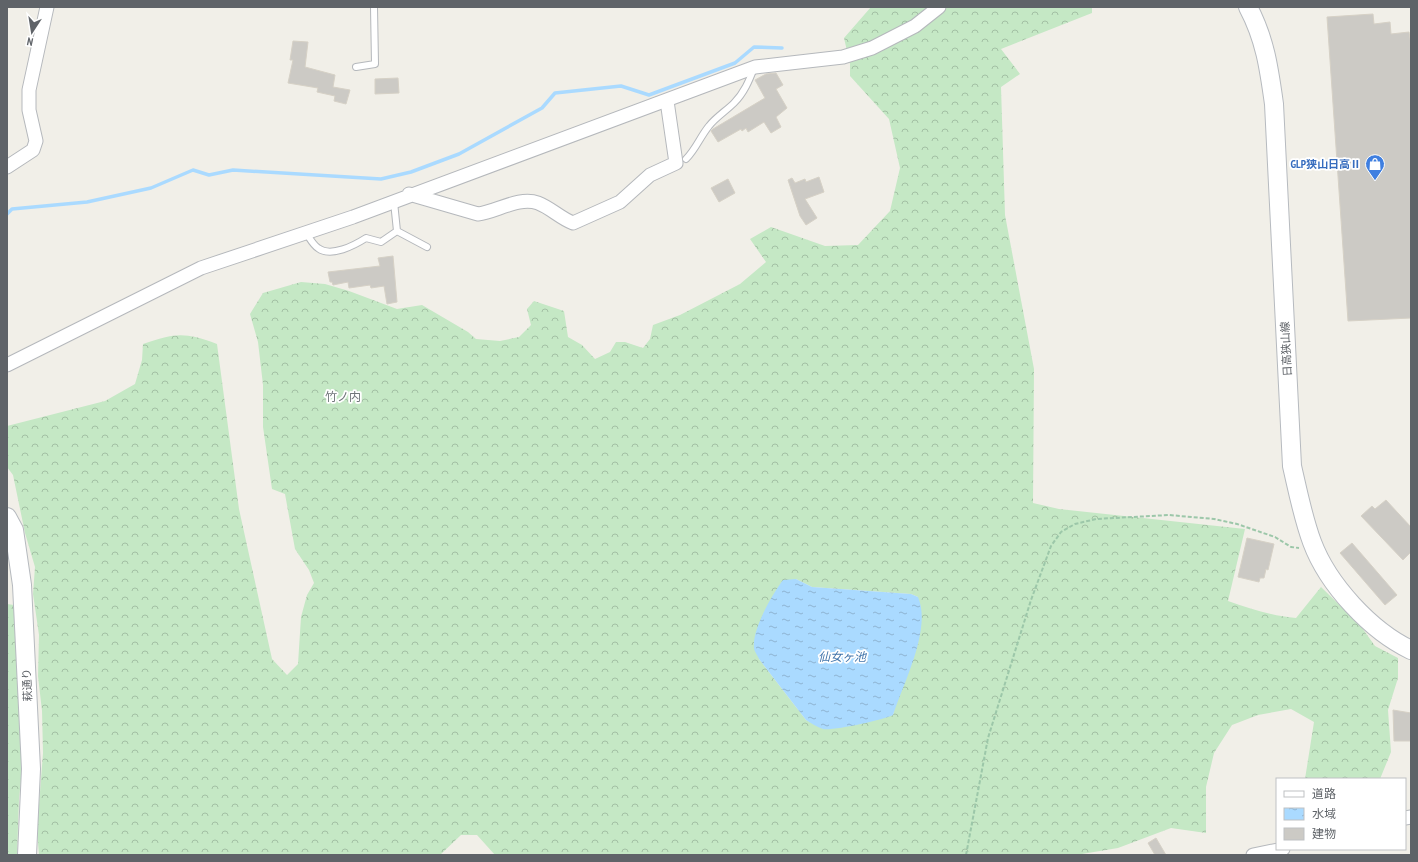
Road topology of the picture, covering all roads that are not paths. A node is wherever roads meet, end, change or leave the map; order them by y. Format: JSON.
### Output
{"nodes":[{"id":1,"x":47,"y":7,"type":"edge"},
{"id":2,"x":374,"y":7,"type":"edge"},
{"id":3,"x":939,"y":7,"type":"edge"},
{"id":4,"x":1248,"y":7,"type":"edge"},
{"id":5,"x":356,"y":67,"type":"dead end"},
{"id":6,"x":755,"y":67,"type":"junction"},
{"id":7,"x":667,"y":101,"type":"junction"},
{"id":8,"x":681,"y":161,"type":"junction"},
{"id":9,"x":7,"y":167,"type":"edge"},
{"id":10,"x":410,"y":194,"type":"junction"},
{"id":11,"x":394,"y":201,"type":"junction"},
{"id":12,"x":397,"y":231,"type":"junction"},
{"id":13,"x":306,"y":233,"type":"junction"},
{"id":14,"x":427,"y":247,"type":"dead end"},
{"id":15,"x":7,"y":365,"type":"edge"},
{"id":16,"x":7,"y":517,"type":"edge"},
{"id":17,"x":1411,"y":650,"type":"edge"},
{"id":18,"x":1278,"y":850,"type":"edge"},
{"id":19,"x":27,"y":855,"type":"edge"},
{"id":20,"x":1253,"y":855,"type":"edge"}],
"edges":[{"from":1,"to":9,"type":"street"},
{"from":2,"to":5,"type":"lane"},
{"from":3,"to":6,"type":"street"},
{"from":4,"to":17,"type":"main road","name":"日高狭山線"},
{"from":6,"to":7,"type":"street"},
{"from":6,"to":8,"type":"lane"},
{"from":7,"to":8,"type":"street"},
{"from":7,"to":10,"type":"street"},
{"from":8,"to":10,"type":"street"},
{"from":10,"to":11,"type":"street"},
{"from":11,"to":12,"type":"lane"},
{"from":11,"to":13,"type":"street"},
{"from":12,"to":13,"type":"lane"},
{"from":12,"to":14,"type":"lane"},
{"from":13,"to":15,"type":"street"},
{"from":16,"to":19,"type":"main road","name":"萩通り"},
{"from":18,"to":20,"type":"street"}]}
